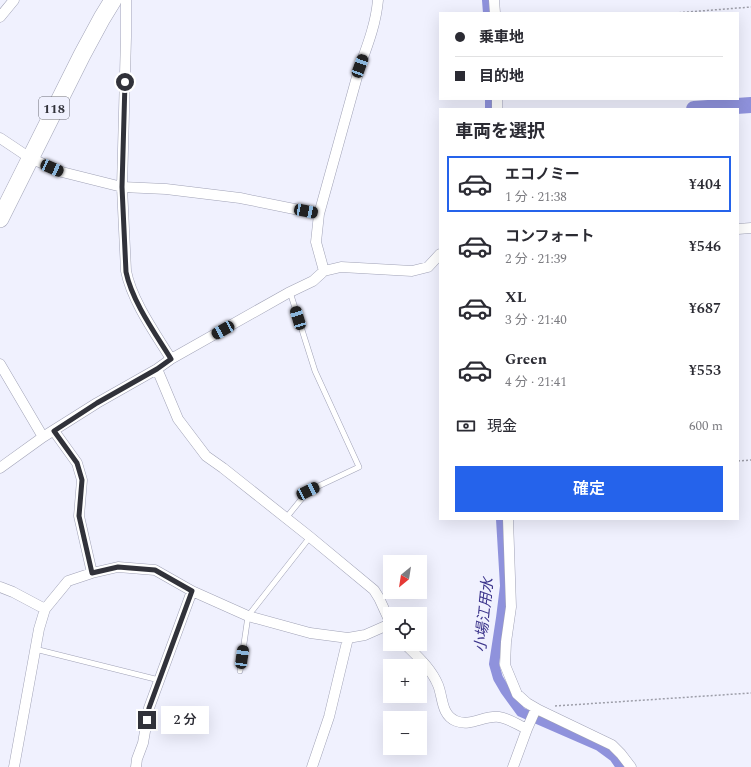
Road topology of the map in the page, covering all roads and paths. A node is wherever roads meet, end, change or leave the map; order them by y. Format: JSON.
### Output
{"nodes":[{"id":1,"x":14,"y":0,"type":"edge"},
{"id":2,"x":113,"y":0,"type":"edge"},
{"id":3,"x":126,"y":0,"type":"edge"},
{"id":4,"x":378,"y":0,"type":"edge"},
{"id":5,"x":494,"y":0,"type":"edge"},
{"id":6,"x":751,"y":7,"type":"edge"},
{"id":7,"x":495,"y":12,"type":"edge"},
{"id":8,"x":688,"y":12,"type":"edge"},
{"id":9,"x":0,"y":17,"type":"edge"},
{"id":10,"x":0,"y":138,"type":"edge"},
{"id":11,"x":30,"y":158,"type":"junction"},
{"id":12,"x":122,"y":187,"type":"junction"},
{"id":13,"x":319,"y":214,"type":"junction"},
{"id":14,"x":0,"y":219,"type":"edge"},
{"id":15,"x":751,"y":228,"type":"edge"},
{"id":16,"x":739,"y":229,"type":"edge"},
{"id":17,"x":439,"y":255,"type":"edge"},
{"id":18,"x":324,"y":271,"type":"junction"},
{"id":19,"x":290,"y":292,"type":"junction"},
{"id":20,"x":171,"y":359,"type":"junction"},
{"id":21,"x":0,"y":364,"type":"edge"},
{"id":22,"x":157,"y":369,"type":"junction"},
{"id":23,"x":54,"y":431,"type":"junction"},
{"id":24,"x":43,"y":437,"type":"junction"},
{"id":25,"x":751,"y":460,"type":"edge"},
{"id":26,"x":739,"y":461,"type":"edge"},
{"id":27,"x":0,"y":468,"type":"edge"},
{"id":28,"x":286,"y":518,"type":"junction"},
{"id":29,"x":508,"y":520,"type":"edge"},
{"id":30,"x":310,"y":537,"type":"junction"},
{"id":31,"x":92,"y":573,"type":"junction"},
{"id":32,"x":0,"y":587,"type":"edge"},
{"id":33,"x":192,"y":591,"type":"junction"},
{"id":34,"x":383,"y":607,"type":"edge"},
{"id":35,"x":45,"y":609,"type":"junction"},
{"id":36,"x":248,"y":616,"type":"junction"},
{"id":37,"x":383,"y":626,"type":"edge"},
{"id":38,"x":348,"y":638,"type":"junction"},
{"id":39,"x":35,"y":649,"type":"junction"},
{"id":40,"x":412,"y":651,"type":"edge"},
{"id":41,"x":240,"y":671,"type":"dead end"},
{"id":42,"x":159,"y":680,"type":"junction"},
{"id":43,"x":751,"y":693,"type":"edge"},
{"id":44,"x":537,"y":711,"type":"junction"},
{"id":45,"x":528,"y":727,"type":"junction"},
{"id":46,"x":14,"y":767,"type":"edge"},
{"id":47,"x":136,"y":767,"type":"edge"},
{"id":48,"x":312,"y":767,"type":"edge"},
{"id":49,"x":513,"y":767,"type":"edge"},
{"id":50,"x":631,"y":767,"type":"edge"}],
"edges":[{"from":1,"to":9,"type":"street"},
{"from":2,"to":11,"type":"highway","number":"118"},
{"from":3,"to":12,"type":"street"},
{"from":4,"to":13,"type":"street"},
{"from":5,"to":7,"type":"street"},
{"from":6,"to":8,"type":"path"},
{"from":10,"to":11,"type":"street"},
{"from":11,"to":12,"type":"street"},
{"from":11,"to":14,"type":"highway","number":"118"},
{"from":12,"to":13,"type":"street"},
{"from":12,"to":20,"type":"street"},
{"from":13,"to":18,"type":"street"},
{"from":15,"to":16,"type":"street"},
{"from":17,"to":18,"type":"street"},
{"from":18,"to":19,"type":"street"},
{"from":19,"to":20,"type":"street"},
{"from":19,"to":28,"type":"lane"},
{"from":20,"to":22,"type":"street"},
{"from":21,"to":24,"type":"street"},
{"from":22,"to":23,"type":"street"},
{"from":22,"to":28,"type":"street"},
{"from":23,"to":24,"type":"street"},
{"from":23,"to":31,"type":"street"},
{"from":24,"to":27,"type":"street"},
{"from":25,"to":26,"type":"path"},
{"from":28,"to":30,"type":"street"},
{"from":29,"to":44,"type":"street"},
{"from":30,"to":34,"type":"street"},
{"from":30,"to":36,"type":"lane"},
{"from":31,"to":33,"type":"street"},
{"from":31,"to":35,"type":"street"},
{"from":32,"to":35,"type":"street"},
{"from":33,"to":36,"type":"street"},
{"from":33,"to":42,"type":"street"},
{"from":35,"to":39,"type":"street"},
{"from":36,"to":38,"type":"street"},
{"from":36,"to":41,"type":"lane"},
{"from":37,"to":38,"type":"street"},
{"from":38,"to":48,"type":"street"},
{"from":39,"to":42,"type":"lane"},
{"from":39,"to":46,"type":"street"},
{"from":40,"to":45,"type":"street"},
{"from":42,"to":47,"type":"street"},
{"from":43,"to":44,"type":"path"},
{"from":44,"to":45,"type":"street"},
{"from":44,"to":50,"type":"street"},
{"from":45,"to":49,"type":"street"}]}
